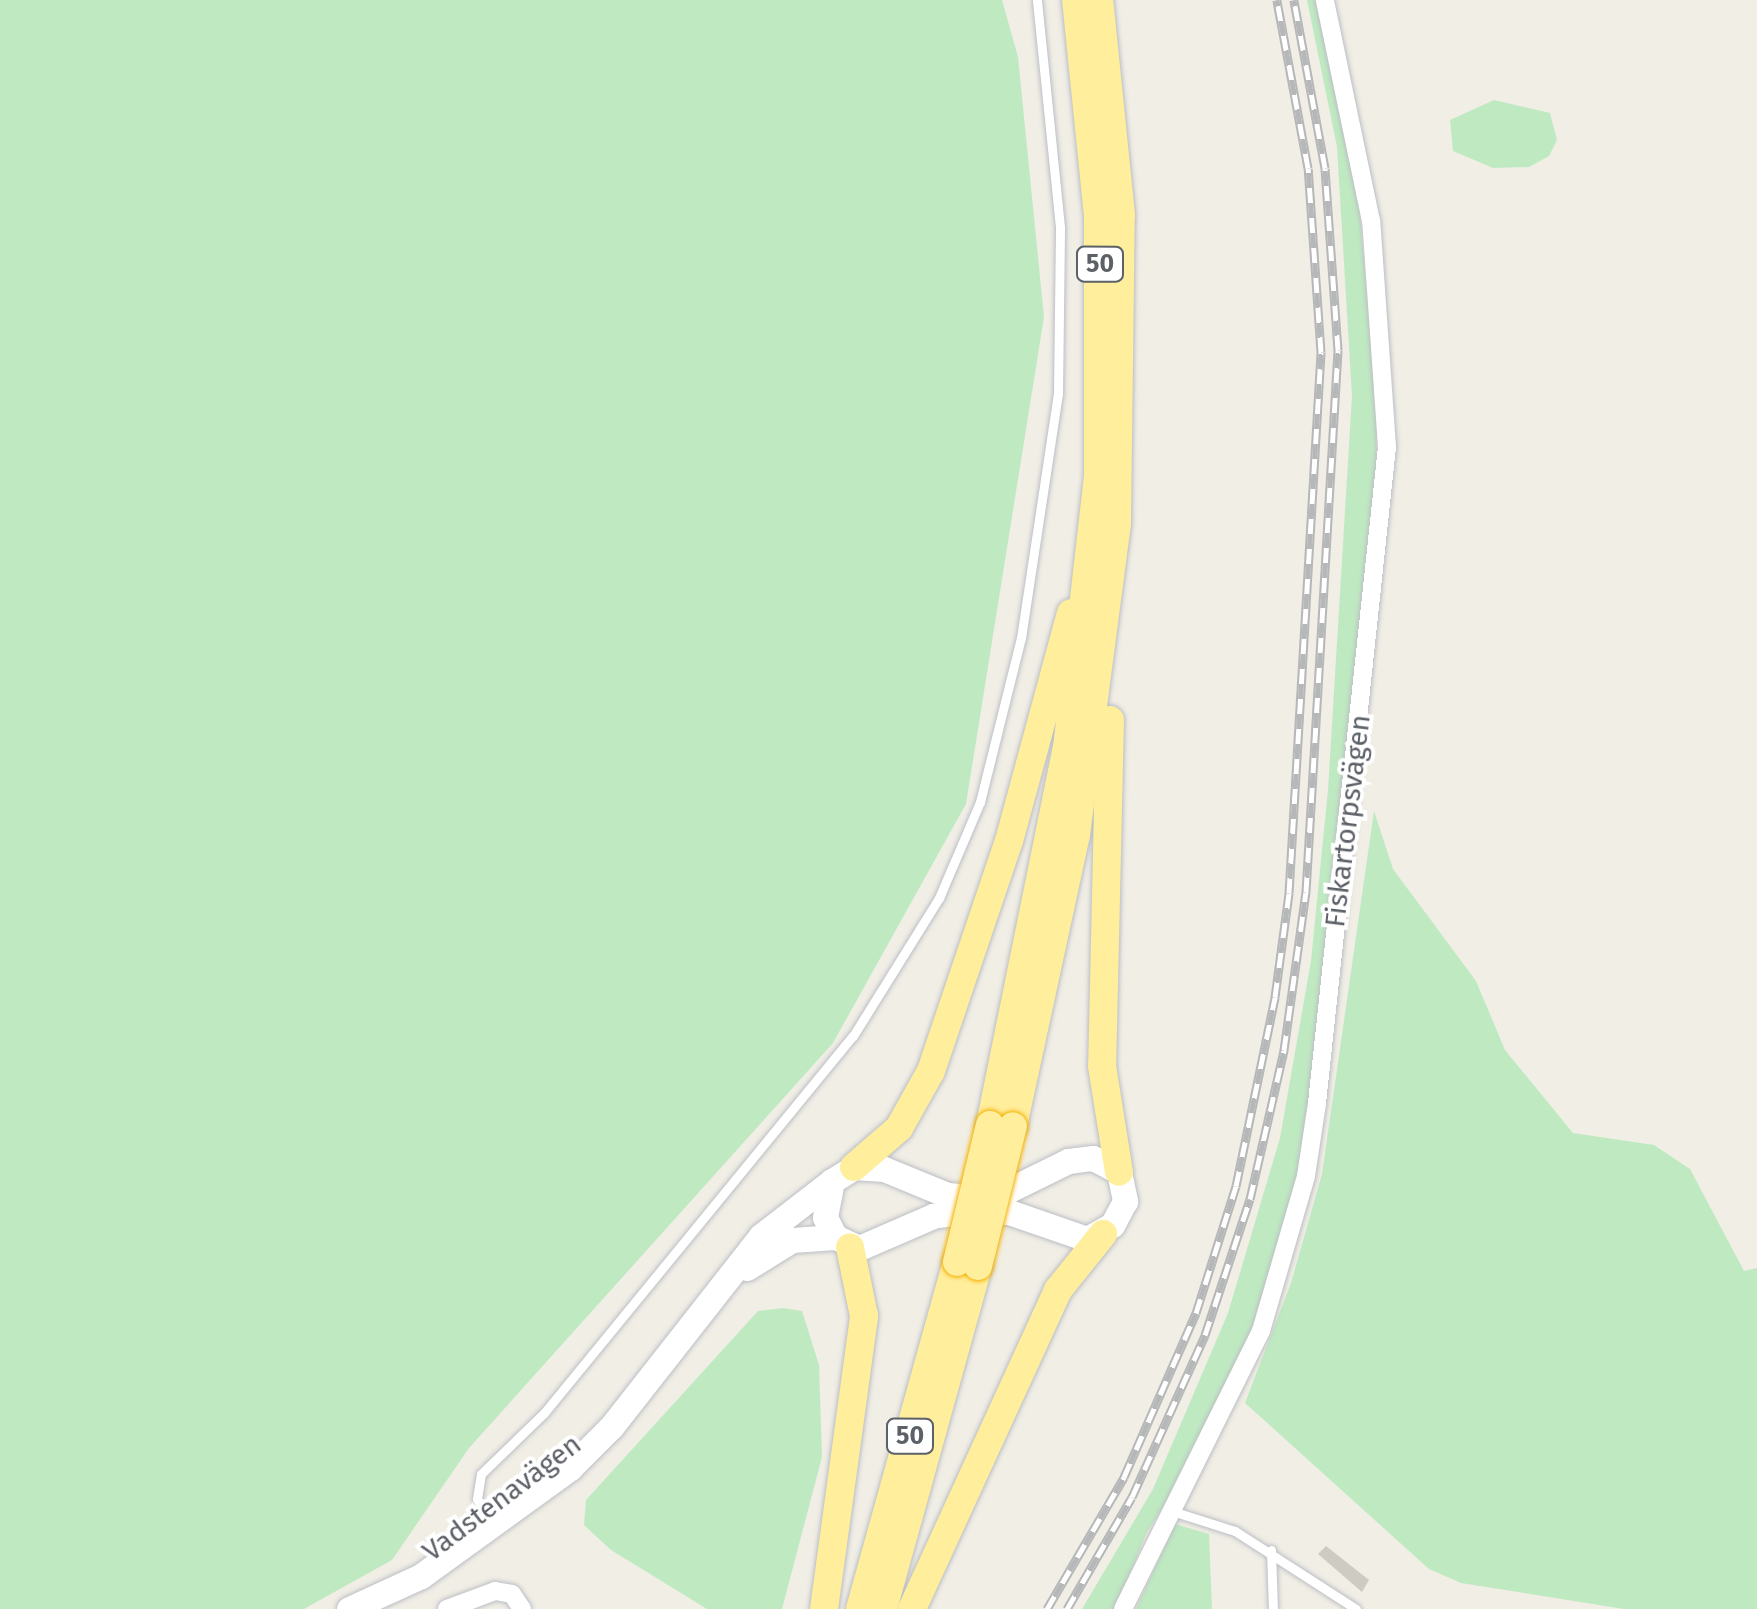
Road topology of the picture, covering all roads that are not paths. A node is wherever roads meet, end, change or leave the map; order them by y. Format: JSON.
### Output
{"nodes":[{"id":1,"x":1037,"y":0,"type":"edge"},
{"id":2,"x":1076,"y":0,"type":"edge"},
{"id":3,"x":1099,"y":0,"type":"edge"},
{"id":4,"x":1325,"y":0,"type":"edge"},
{"id":5,"x":1094,"y":530,"type":"junction"},
{"id":6,"x":1111,"y":587,"type":"junction"},
{"id":7,"x":1002,"y":1125,"type":"junction"},
{"id":8,"x":1119,"y":1172,"type":"junction"},
{"id":9,"x":843,"y":1174,"type":"junction"},
{"id":10,"x":1103,"y":1234,"type":"junction"},
{"id":11,"x":842,"y":1242,"type":"junction"},
{"id":12,"x":968,"y":1264,"type":"junction"},
{"id":13,"x":726,"y":1282,"type":"junction"},
{"id":14,"x":1172,"y":1511,"type":"junction"},
{"id":15,"x":490,"y":1522,"type":"junction"},
{"id":16,"x":1270,"y":1550,"type":"junction"},
{"id":17,"x":517,"y":1602,"type":"edge"},
{"id":18,"x":350,"y":1609,"type":"edge"},
{"id":19,"x":447,"y":1609,"type":"edge"},
{"id":20,"x":824,"y":1609,"type":"edge"},
{"id":21,"x":860,"y":1609,"type":"edge"},
{"id":22,"x":882,"y":1609,"type":"edge"},
{"id":23,"x":912,"y":1609,"type":"edge"},
{"id":24,"x":1123,"y":1609,"type":"edge"},
{"id":25,"x":1273,"y":1609,"type":"edge"},
{"id":26,"x":1356,"y":1609,"type":"edge"}],
"edges":[{"from":1,"to":15,"type":"lane"},
{"from":2,"to":5,"type":"highway","number":"50"},
{"from":3,"to":6,"type":"highway","number":"50"},
{"from":4,"to":14,"type":"street","name":"Fiskartorpsvägen"},
{"from":5,"to":7,"type":"highway","number":"50"},
{"from":5,"to":9,"type":"highway"},
{"from":6,"to":7,"type":"highway","number":"50"},
{"from":6,"to":8,"type":"highway"},
{"from":7,"to":12,"type":"highway","number":"50","bridge":true},
{"from":8,"to":9,"type":"main road"},
{"from":8,"to":10,"type":"main road"},
{"from":9,"to":11,"type":"main road"},
{"from":9,"to":13,"type":"main road","name":"Vadstenavägen"},
{"from":10,"to":11,"type":"main road","name":"Vadstenavägen"},
{"from":10,"to":23,"type":"highway"},
{"from":11,"to":13,"type":"main road","name":"Vadstenavägen"},
{"from":11,"to":20,"type":"highway","number":"50"},
{"from":12,"to":21,"type":"highway","number":"50"},
{"from":12,"to":22,"type":"highway","number":"50"},
{"from":13,"to":15,"type":"main road","name":"Vadstenavägen"},
{"from":14,"to":16,"type":"lane"},
{"from":14,"to":24,"type":"street","name":"Fiskartorpsvägen"},
{"from":15,"to":18,"type":"main road","name":"Vadstenavägen"},
{"from":16,"to":25,"type":"lane"},
{"from":16,"to":26,"type":"lane"},
{"from":17,"to":19,"type":"street"}]}
